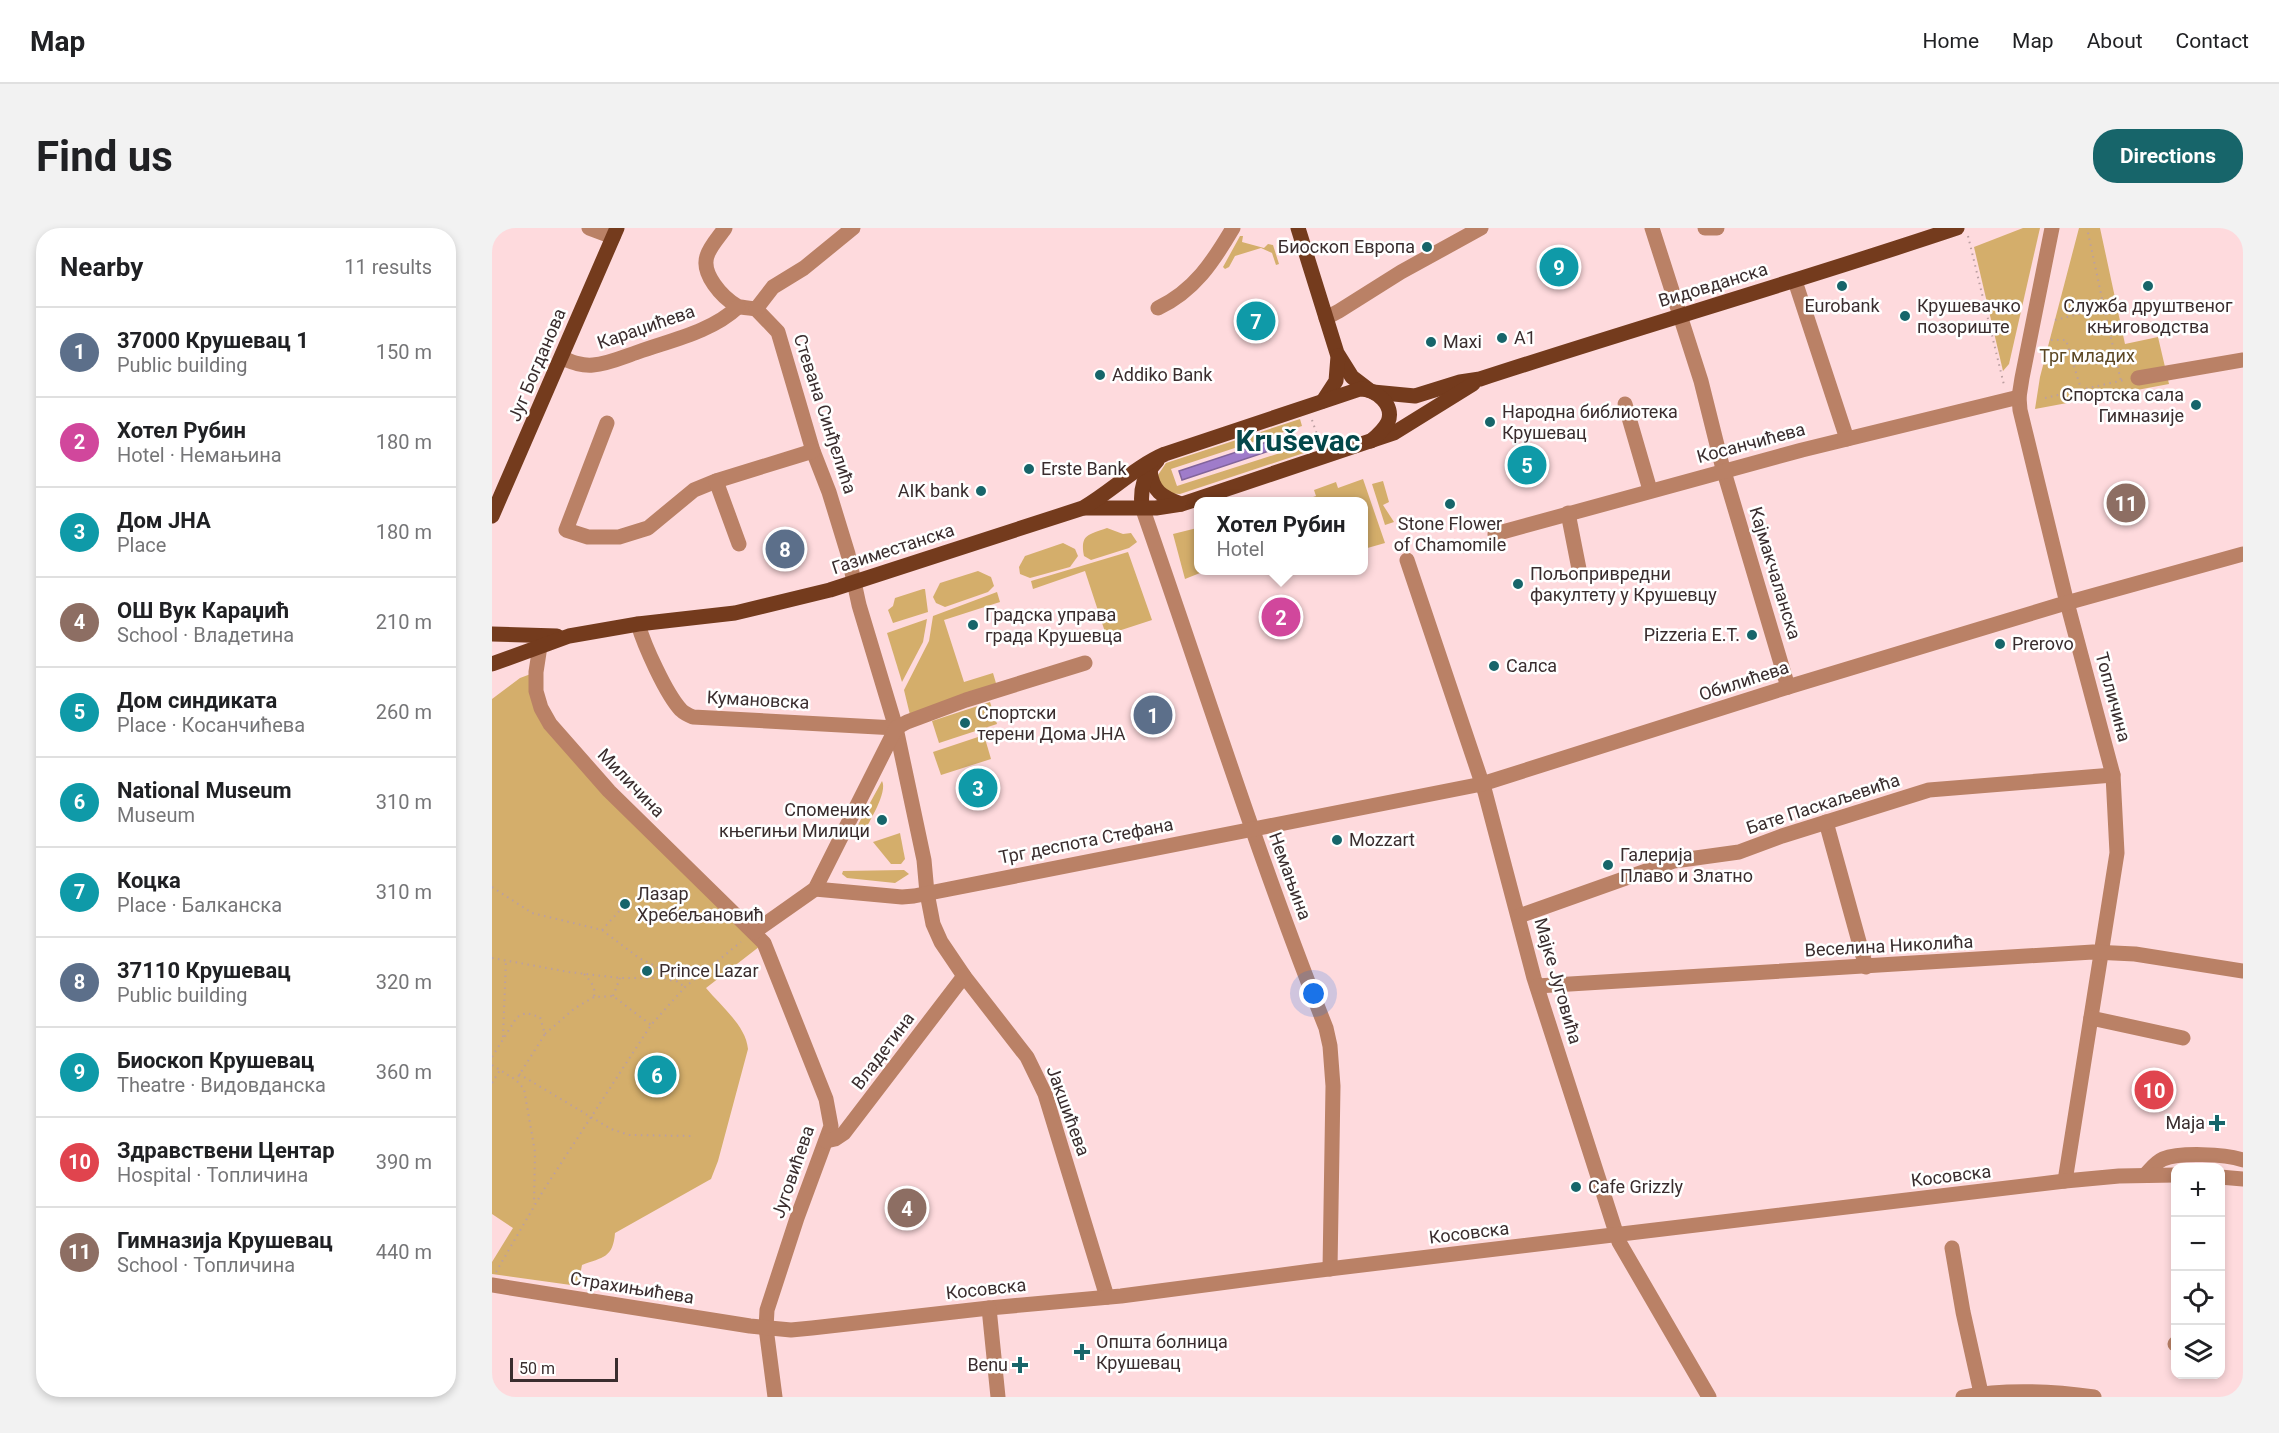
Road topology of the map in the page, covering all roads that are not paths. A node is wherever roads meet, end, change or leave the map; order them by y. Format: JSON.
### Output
{"nodes":[{"id":1,"x":589,"y":228,"type":"edge"},
{"id":2,"x":725,"y":228,"type":"edge"},
{"id":3,"x":853,"y":228,"type":"edge"},
{"id":4,"x":1233,"y":228,"type":"edge"},
{"id":5,"x":1297,"y":228,"type":"edge"},
{"id":6,"x":1481,"y":228,"type":"edge"},
{"id":7,"x":1652,"y":228,"type":"edge"},
{"id":8,"x":1705,"y":228,"type":"edge"},
{"id":9,"x":1717,"y":228,"type":"edge"},
{"id":10,"x":1957,"y":228,"type":"edge"},
{"id":11,"x":2052,"y":228,"type":"edge"},
{"id":12,"x":615,"y":233,"type":"edge"},
{"id":13,"x":1796,"y":281,"type":"junction"},
{"id":14,"x":738,"y":307,"type":"junction"},
{"id":15,"x":756,"y":309,"type":"junction"},
{"id":16,"x":1158,"y":309,"type":"dead end"},
{"id":17,"x":1680,"y":315,"type":"junction"},
{"id":18,"x":1326,"y":318,"type":"junction"},
{"id":19,"x":1337,"y":353,"type":"junction"},
{"id":20,"x":561,"y":358,"type":"junction"},
{"id":21,"x":2243,"y":360,"type":"edge"},
{"id":22,"x":2138,"y":378,"type":"road end"},
{"id":23,"x":1480,"y":380,"type":"junction"},
{"id":24,"x":1371,"y":391,"type":"junction"},
{"id":25,"x":2019,"y":397,"type":"junction"},
{"id":26,"x":1323,"y":401,"type":"junction"},
{"id":27,"x":1625,"y":404,"type":"dead end"},
{"id":28,"x":607,"y":423,"type":"dead end"},
{"id":29,"x":1847,"y":439,"type":"junction"},
{"id":30,"x":1371,"y":441,"type":"junction"},
{"id":31,"x":813,"y":451,"type":"junction"},
{"id":32,"x":1165,"y":454,"type":"junction"},
{"id":33,"x":1150,"y":470,"type":"junction"},
{"id":34,"x":1724,"y":471,"type":"junction"},
{"id":35,"x":716,"y":481,"type":"junction"},
{"id":36,"x":1650,"y":490,"type":"junction"},
{"id":37,"x":1203,"y":497,"type":"edge"},
{"id":38,"x":1194,"y":500,"type":"edge"},
{"id":39,"x":1182,"y":504,"type":"junction"},
{"id":40,"x":1142,"y":507,"type":"junction"},
{"id":41,"x":1083,"y":508,"type":"junction"},
{"id":42,"x":1568,"y":513,"type":"junction"},
{"id":43,"x":492,"y":516,"type":"edge"},
{"id":44,"x":1496,"y":534,"type":"dead end"},
{"id":45,"x":739,"y":544,"type":"dead end"},
{"id":46,"x":2243,"y":554,"type":"edge"},
{"id":47,"x":1407,"y":560,"type":"dead end"},
{"id":48,"x":1580,"y":574,"type":"dead end"},
{"id":49,"x":854,"y":581,"type":"junction"},
{"id":50,"x":2068,"y":603,"type":"junction"},
{"id":51,"x":638,"y":624,"type":"junction"},
{"id":52,"x":492,"y":634,"type":"edge"},
{"id":53,"x":569,"y":636,"type":"junction"},
{"id":54,"x":540,"y":646,"type":"junction"},
{"id":55,"x":1085,"y":663,"type":"dead end"},
{"id":56,"x":492,"y":664,"type":"edge"},
{"id":57,"x":1788,"y":687,"type":"junction"},
{"id":58,"x":896,"y":728,"type":"junction"},
{"id":59,"x":2113,"y":775,"type":"junction"},
{"id":60,"x":1482,"y":784,"type":"junction"},
{"id":61,"x":1826,"y":822,"type":"junction"},
{"id":62,"x":1252,"y":828,"type":"junction"},
{"id":63,"x":815,"y":889,"type":"junction"},
{"id":64,"x":927,"y":893,"type":"junction"},
{"id":65,"x":1519,"y":916,"type":"junction"},
{"id":66,"x":749,"y":928,"type":"junction"},
{"id":67,"x":2103,"y":952,"type":"junction"},
{"id":68,"x":1866,"y":967,"type":"junction"},
{"id":69,"x":2243,"y":971,"type":"edge"},
{"id":70,"x":964,"y":976,"type":"junction"},
{"id":71,"x":1537,"y":986,"type":"junction"},
{"id":72,"x":2091,"y":1018,"type":"junction"},
{"id":73,"x":2183,"y":1038,"type":"dead end"},
{"id":74,"x":825,"y":1142,"type":"junction"},
{"id":75,"x":2243,"y":1160,"type":"edge"},
{"id":76,"x":2145,"y":1175,"type":"junction"},
{"id":77,"x":2171,"y":1175,"type":"edge"},
{"id":78,"x":2225,"y":1177,"type":"edge"},
{"id":79,"x":2243,"y":1179,"type":"edge"},
{"id":80,"x":2065,"y":1181,"type":"junction"},
{"id":81,"x":1617,"y":1235,"type":"junction"},
{"id":82,"x":1952,"y":1248,"type":"dead end"},
{"id":83,"x":1330,"y":1269,"type":"junction"},
{"id":84,"x":492,"y":1285,"type":"edge"},
{"id":85,"x":1107,"y":1297,"type":"junction"},
{"id":86,"x":988,"y":1308,"type":"junction"},
{"id":87,"x":766,"y":1328,"type":"junction"},
{"id":88,"x":1981,"y":1393,"type":"junction"},
{"id":89,"x":775,"y":1397,"type":"edge"},
{"id":90,"x":998,"y":1397,"type":"edge"},
{"id":91,"x":1709,"y":1397,"type":"edge"},
{"id":92,"x":1963,"y":1397,"type":"edge"},
{"id":93,"x":2094,"y":1397,"type":"edge"}],
"edges":[{"from":1,"to":12,"type":"street"},
{"from":2,"to":14,"type":"street"},
{"from":3,"to":15,"type":"street"},
{"from":4,"to":16,"type":"street"},
{"from":5,"to":18,"type":"main road"},
{"from":6,"to":18,"type":"street"},
{"from":7,"to":17,"type":"street","name":"Кајмакчаланска"},
{"from":8,"to":9,"type":"street"},
{"from":10,"to":13,"type":"main road","name":"Видовданска"},
{"from":11,"to":25,"type":"street","name":"Топличина"},
{"from":12,"to":20,"type":"main road","name":"Југ Богданова"},
{"from":13,"to":17,"type":"main road","name":"Видовданска"},
{"from":13,"to":29,"type":"street"},
{"from":14,"to":15,"type":"street"},
{"from":14,"to":20,"type":"street","name":"Караџићева"},
{"from":15,"to":31,"type":"street","name":"Стевана Синђелића"},
{"from":17,"to":23,"type":"main road","name":"Видовданска"},
{"from":17,"to":34,"type":"street","name":"Кајмакчаланска"},
{"from":18,"to":19,"type":"main road"},
{"from":19,"to":24,"type":"main road"},
{"from":19,"to":26,"type":"main road"},
{"from":20,"to":43,"type":"main road","name":"Југ Богданова"},
{"from":21,"to":22,"type":"street"},
{"from":23,"to":24,"type":"main road","name":"Видовданска"},
{"from":23,"to":30,"type":"main road","name":"Видовданска"},
{"from":24,"to":26,"type":"main road","name":"Видовданска"},
{"from":24,"to":30,"type":"main road"},
{"from":25,"to":29,"type":"street","name":"Косанчићева"},
{"from":25,"to":50,"type":"street","name":"Топличина"},
{"from":26,"to":32,"type":"main road","name":"Видовданска"},
{"from":27,"to":36,"type":"street"},
{"from":28,"to":35,"type":"street"},
{"from":29,"to":34,"type":"street","name":"Косанчићева"},
{"from":30,"to":37,"type":"main road","name":"Видовданска"},
{"from":31,"to":35,"type":"street"},
{"from":31,"to":49,"type":"street","name":"Стевана Синђелића"},
{"from":32,"to":33,"type":"main road"},
{"from":32,"to":41,"type":"main road","name":"Видовданска"},
{"from":33,"to":39,"type":"main road"},
{"from":33,"to":40,"type":"main road"},
{"from":34,"to":36,"type":"street","name":"Косанчићева"},
{"from":34,"to":57,"type":"street","name":"Кајмакчаланска"},
{"from":35,"to":45,"type":"street"},
{"from":36,"to":42,"type":"street","name":"Косанчићева"},
{"from":38,"to":39,"type":"main road","name":"Видовданска"},
{"from":39,"to":40,"type":"main road","name":"Видовданска"},
{"from":40,"to":41,"type":"main road","name":"Видовданска"},
{"from":40,"to":62,"type":"street","name":"Немањина"},
{"from":41,"to":49,"type":"main road","name":"Газиместанска"},
{"from":42,"to":44,"type":"street","name":"Косанчићева"},
{"from":42,"to":48,"type":"street"},
{"from":46,"to":50,"type":"street","name":"Обилићева"},
{"from":47,"to":60,"type":"street","name":"Мајке Југовића"},
{"from":49,"to":51,"type":"main road","name":"Газиместанска"},
{"from":49,"to":58,"type":"street"},
{"from":50,"to":57,"type":"street","name":"Обилићева"},
{"from":50,"to":59,"type":"street","name":"Топличина"},
{"from":51,"to":53,"type":"main road","name":"Газиместанска"},
{"from":51,"to":58,"type":"street","name":"Кумановска"},
{"from":52,"to":53,"type":"main road","name":"Газиместанска"},
{"from":53,"to":54,"type":"main road","name":"Газиместанска"},
{"from":54,"to":56,"type":"main road","name":"Газиместанска"},
{"from":54,"to":66,"type":"street","name":"Миличина"},
{"from":55,"to":58,"type":"street"},
{"from":57,"to":60,"type":"street","name":"Обилићева"},
{"from":58,"to":63,"type":"street"},
{"from":58,"to":64,"type":"street"},
{"from":59,"to":61,"type":"street","name":"Бате Паскаљевића"},
{"from":59,"to":67,"type":"street","name":"Топличина"},
{"from":60,"to":62,"type":"street","name":"Обилићева"},
{"from":60,"to":65,"type":"street","name":"Мајке Југовића"},
{"from":61,"to":65,"type":"street","name":"Бате Паскаљевића"},
{"from":61,"to":68,"type":"street"},
{"from":62,"to":64,"type":"street","name":"Трг деспота Стефана"},
{"from":62,"to":83,"type":"street","name":"Немањина"},
{"from":63,"to":64,"type":"street","name":"Трг деспота Стефана"},
{"from":63,"to":66,"type":"street"},
{"from":64,"to":70,"type":"street","name":"Јакшићева"},
{"from":65,"to":71,"type":"street","name":"Мајке Југовића"},
{"from":66,"to":74,"type":"street","name":"Југовићева"},
{"from":67,"to":68,"type":"street","name":"Веселина Николића"},
{"from":67,"to":69,"type":"street","name":"Веселина Николића"},
{"from":67,"to":72,"type":"street","name":"Топличина"},
{"from":68,"to":71,"type":"street","name":"Веселина Николића"},
{"from":70,"to":74,"type":"street","name":"Владетина"},
{"from":70,"to":85,"type":"street","name":"Јакшићева"},
{"from":71,"to":81,"type":"street","name":"Мајке Југовића"},
{"from":72,"to":73,"type":"street"},
{"from":72,"to":80,"type":"street","name":"Топличина"},
{"from":74,"to":87,"type":"street","name":"Југовићева"},
{"from":75,"to":76,"type":"street"},
{"from":76,"to":77,"type":"street","name":"Косовска"},
{"from":76,"to":80,"type":"street","name":"Косовска"},
{"from":78,"to":79,"type":"street"},
{"from":80,"to":81,"type":"street","name":"Косовска"},
{"from":81,"to":83,"type":"street","name":"Косовска"},
{"from":81,"to":91,"type":"street","name":"Мајке Југовића"},
{"from":82,"to":88,"type":"street"},
{"from":83,"to":85,"type":"street","name":"Косовска"},
{"from":84,"to":87,"type":"street","name":"Страхињићева"},
{"from":85,"to":86,"type":"street","name":"Косовска"},
{"from":86,"to":87,"type":"street","name":"Косовска"},
{"from":86,"to":90,"type":"street"},
{"from":87,"to":89,"type":"street","name":"Југовићева"},
{"from":88,"to":92,"type":"street"},
{"from":88,"to":93,"type":"street"}]}
